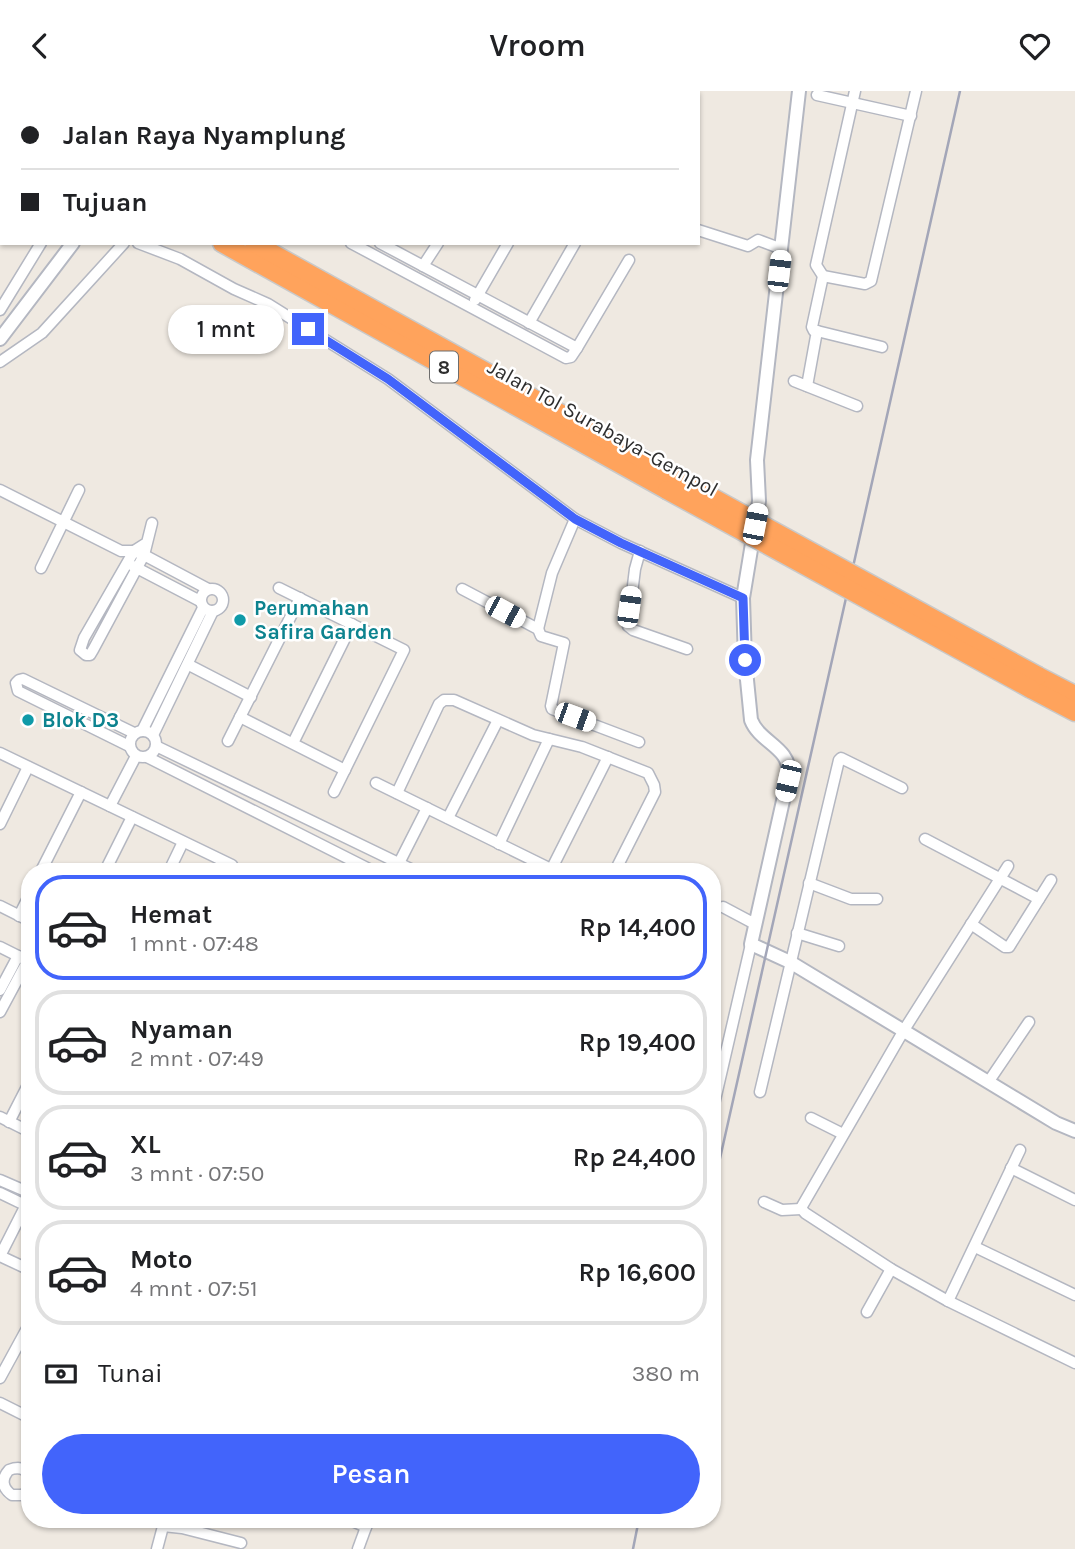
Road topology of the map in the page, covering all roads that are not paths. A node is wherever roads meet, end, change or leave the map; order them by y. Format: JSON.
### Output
{"nodes":[{"id":1,"x":799,"y":91,"type":"edge"},
{"id":2,"x":855,"y":91,"type":"edge"},
{"id":3,"x":916,"y":91,"type":"edge"},
{"id":4,"x":817,"y":95,"type":"dead end"},
{"id":5,"x":852,"y":103,"type":"junction"},
{"id":6,"x":911,"y":115,"type":"junction"},
{"id":7,"x":700,"y":231,"type":"edge"},
{"id":8,"x":40,"y":245,"type":"edge"},
{"id":9,"x":71,"y":245,"type":"edge"},
{"id":10,"x":122,"y":245,"type":"edge"},
{"id":11,"x":143,"y":245,"type":"edge"},
{"id":12,"x":226,"y":245,"type":"edge"},
{"id":13,"x":257,"y":245,"type":"edge"},
{"id":14,"x":384,"y":245,"type":"edge"},
{"id":15,"x":437,"y":245,"type":"edge"},
{"id":16,"x":507,"y":245,"type":"edge"},
{"id":17,"x":574,"y":245,"type":"edge"},
{"id":18,"x":366,"y":247,"type":"edge"},
{"id":19,"x":782,"y":249,"type":"junction"},
{"id":20,"x":629,"y":260,"type":"dead end"},
{"id":21,"x":423,"y":266,"type":"junction"},
{"id":22,"x":823,"y":276,"type":"junction"},
{"id":23,"x":478,"y":295,"type":"junction"},
{"id":24,"x":470,"y":308,"type":"junction"},
{"id":25,"x":0,"y":310,"type":"edge"},
{"id":26,"x":529,"y":323,"type":"junction"},
{"id":27,"x":817,"y":331,"type":"junction"},
{"id":28,"x":0,"y":339,"type":"edge"},
{"id":29,"x":882,"y":347,"type":"dead end"},
{"id":30,"x":577,"y":348,"type":"junction"},
{"id":31,"x":0,"y":362,"type":"edge"},
{"id":32,"x":793,"y":381,"type":"dead end"},
{"id":33,"x":807,"y":386,"type":"junction"},
{"id":34,"x":857,"y":406,"type":"dead end"},
{"id":35,"x":671,"y":483,"type":"junction"},
{"id":36,"x":0,"y":490,"type":"edge"},
{"id":37,"x":79,"y":490,"type":"dead end"},
{"id":38,"x":575,"y":519,"type":"junction"},
{"id":39,"x":63,"y":521,"type":"junction"},
{"id":40,"x":152,"y":523,"type":"dead end"},
{"id":41,"x":141,"y":550,"type":"junction"},
{"id":42,"x":638,"y":550,"type":"junction"},
{"id":43,"x":121,"y":551,"type":"junction"},
{"id":44,"x":132,"y":565,"type":"junction"},
{"id":45,"x":41,"y":568,"type":"dead end"},
{"id":46,"x":279,"y":588,"type":"dead end"},
{"id":47,"x":208,"y":589,"type":"junction"},
{"id":48,"x":462,"y":589,"type":"dead end"},
{"id":49,"x":300,"y":598,"type":"junction"},
{"id":50,"x":743,"y":598,"type":"junction"},
{"id":51,"x":205,"y":607,"type":"junction"},
{"id":52,"x":352,"y":624,"type":"junction"},
{"id":53,"x":538,"y":629,"type":"junction"},
{"id":54,"x":687,"y":649,"type":"dead end"},
{"id":55,"x":189,"y":665,"type":"junction"},
{"id":56,"x":1035,"y":683,"type":"junction"},
{"id":57,"x":1075,"y":695,"type":"edge"},
{"id":58,"x":251,"y":697,"type":"junction"},
{"id":59,"x":1075,"y":712,"type":"edge"},
{"id":60,"x":240,"y":717,"type":"junction"},
{"id":61,"x":498,"y":720,"type":"junction"},
{"id":62,"x":138,"y":732,"type":"junction"},
{"id":63,"x":153,"y":735,"type":"junction"},
{"id":64,"x":549,"y":739,"type":"junction"},
{"id":65,"x":228,"y":741,"type":"dead end"},
{"id":66,"x":639,"y":742,"type":"dead end"},
{"id":67,"x":293,"y":743,"type":"junction"},
{"id":68,"x":130,"y":746,"type":"junction"},
{"id":69,"x":156,"y":747,"type":"junction"},
{"id":70,"x":0,"y":753,"type":"edge"},
{"id":71,"x":142,"y":756,"type":"junction"},
{"id":72,"x":608,"y":757,"type":"junction"},
{"id":73,"x":28,"y":767,"type":"junction"},
{"id":74,"x":345,"y":769,"type":"junction"},
{"id":75,"x":376,"y":783,"type":"dead end"},
{"id":76,"x":902,"y":787,"type":"dead end"},
{"id":77,"x":81,"y":792,"type":"junction"},
{"id":78,"x":334,"y":792,"type":"dead end"},
{"id":79,"x":397,"y":793,"type":"junction"},
{"id":80,"x":110,"y":806,"type":"junction"},
{"id":81,"x":427,"y":808,"type":"junction"},
{"id":82,"x":132,"y":817,"type":"junction"},
{"id":83,"x":448,"y":818,"type":"junction"},
{"id":84,"x":0,"y":824,"type":"edge"},
{"id":85,"x":925,"y":839,"type":"dead end"},
{"id":86,"x":184,"y":842,"type":"junction"},
{"id":87,"x":499,"y":844,"type":"junction"},
{"id":88,"x":45,"y":863,"type":"edge"},
{"id":89,"x":109,"y":863,"type":"edge"},
{"id":90,"x":173,"y":863,"type":"edge"},
{"id":91,"x":228,"y":863,"type":"edge"},
{"id":92,"x":357,"y":863,"type":"edge"},
{"id":93,"x":389,"y":863,"type":"edge"},
{"id":94,"x":399,"y":863,"type":"edge"},
{"id":95,"x":537,"y":863,"type":"edge"},
{"id":96,"x":557,"y":863,"type":"edge"},
{"id":97,"x":619,"y":863,"type":"edge"},
{"id":98,"x":1008,"y":866,"type":"dead end"},
{"id":99,"x":1000,"y":880,"type":"junction"},
{"id":100,"x":1051,"y":880,"type":"dead end"},
{"id":101,"x":809,"y":883,"type":"junction"},
{"id":102,"x":877,"y":899,"type":"dead end"},
{"id":103,"x":1039,"y":899,"type":"junction"},
{"id":104,"x":0,"y":906,"type":"edge"},
{"id":105,"x":723,"y":907,"type":"dead end"},
{"id":106,"x":21,"y":912,"type":"edge"},
{"id":107,"x":19,"y":916,"type":"joint"},
{"id":108,"x":755,"y":924,"type":"junction"},
{"id":109,"x":971,"y":924,"type":"junction"},
{"id":110,"x":797,"y":933,"type":"junction"},
{"id":111,"x":751,"y":944,"type":"junction"},
{"id":112,"x":839,"y":946,"type":"dead end"},
{"id":113,"x":0,"y":947,"type":"edge"},
{"id":114,"x":21,"y":957,"type":"edge"},
{"id":115,"x":790,"y":962,"type":"junction"},
{"id":116,"x":21,"y":964,"type":"edge"},
{"id":117,"x":21,"y":967,"type":"edge"},
{"id":118,"x":0,"y":990,"type":"edge"},
{"id":119,"x":0,"y":1012,"type":"edge"},
{"id":120,"x":1029,"y":1021,"type":"dead end"},
{"id":121,"x":904,"y":1031,"type":"junction"},
{"id":122,"x":723,"y":1064,"type":"joint"},
{"id":123,"x":721,"y":1073,"type":"edge"},
{"id":124,"x":989,"y":1081,"type":"junction"},
{"id":125,"x":760,"y":1093,"type":"dead end"},
{"id":126,"x":21,"y":1094,"type":"edge"},
{"id":127,"x":811,"y":1118,"type":"dead end"},
{"id":128,"x":4,"y":1120,"type":"edge"},
{"id":129,"x":21,"y":1128,"type":"edge"},
{"id":130,"x":1075,"y":1131,"type":"edge"},
{"id":131,"x":843,"y":1134,"type":"junction"},
{"id":132,"x":1020,"y":1150,"type":"dead end"},
{"id":133,"x":1011,"y":1168,"type":"junction"},
{"id":134,"x":0,"y":1180,"type":"edge"},
{"id":135,"x":0,"y":1193,"type":"edge"},
{"id":136,"x":21,"y":1195,"type":"edge"},
{"id":137,"x":21,"y":1199,"type":"edge"},
{"id":138,"x":1075,"y":1200,"type":"edge"},
{"id":139,"x":764,"y":1202,"type":"dead end"},
{"id":140,"x":801,"y":1209,"type":"junction"},
{"id":141,"x":21,"y":1216,"type":"edge"},
{"id":142,"x":975,"y":1247,"type":"junction"},
{"id":143,"x":21,"y":1266,"type":"edge"},
{"id":144,"x":891,"y":1269,"type":"junction"},
{"id":145,"x":1075,"y":1295,"type":"edge"},
{"id":146,"x":948,"y":1301,"type":"junction"},
{"id":147,"x":867,"y":1312,"type":"dead end"},
{"id":148,"x":21,"y":1340,"type":"edge"},
{"id":149,"x":1075,"y":1363,"type":"edge"},
{"id":150,"x":0,"y":1378,"type":"edge"},
{"id":151,"x":0,"y":1403,"type":"edge"},
{"id":152,"x":21,"y":1414,"type":"edge"},
{"id":153,"x":21,"y":1468,"type":"edge"},
{"id":154,"x":2,"y":1474,"type":"edge"},
{"id":155,"x":21,"y":1495,"type":"edge"},
{"id":156,"x":171,"y":1528,"type":"edge"},
{"id":157,"x":188,"y":1528,"type":"edge"},
{"id":158,"x":366,"y":1528,"type":"edge"},
{"id":159,"x":241,"y":1543,"type":"dead end"},
{"id":160,"x":157,"y":1549,"type":"edge"},
{"id":161,"x":358,"y":1549,"type":"edge"}],
"edges":[{"from":1,"to":19,"type":"street"},
{"from":2,"to":5,"type":"street"},
{"from":3,"to":6,"type":"street"},
{"from":4,"to":5,"type":"street"},
{"from":5,"to":6,"type":"street"},
{"from":5,"to":22,"type":"street"},
{"from":6,"to":22,"type":"street"},
{"from":7,"to":19,"type":"street"},
{"from":8,"to":25,"type":"street"},
{"from":9,"to":28,"type":"street"},
{"from":10,"to":31,"type":"street"},
{"from":11,"to":38,"type":"street"},
{"from":12,"to":35,"type":"highway","name":"Jalan Tol Surabaya–Gempol","number":"8"},
{"from":13,"to":35,"type":"highway","name":"Jalan Tol Surabaya–Gempol","number":"8"},
{"from":14,"to":21,"type":"street"},
{"from":15,"to":21,"type":"street"},
{"from":16,"to":23,"type":"street"},
{"from":17,"to":26,"type":"street"},
{"from":18,"to":24,"type":"street"},
{"from":19,"to":50,"type":"street"},
{"from":20,"to":30,"type":"street"},
{"from":21,"to":23,"type":"street"},
{"from":22,"to":27,"type":"street"},
{"from":23,"to":24,"type":"street"},
{"from":23,"to":26,"type":"street"},
{"from":24,"to":30,"type":"street"},
{"from":26,"to":30,"type":"street"},
{"from":27,"to":29,"type":"street"},
{"from":27,"to":33,"type":"street"},
{"from":32,"to":33,"type":"street"},
{"from":33,"to":34,"type":"street"},
{"from":35,"to":56,"type":"highway","name":"Jalan Tol Surabaya–Gempol","number":"8","bridge":true},
{"from":36,"to":39,"type":"street"},
{"from":37,"to":39,"type":"street"},
{"from":38,"to":42,"type":"street"},
{"from":38,"to":53,"type":"street"},
{"from":39,"to":43,"type":"street"},
{"from":39,"to":45,"type":"street"},
{"from":40,"to":41,"type":"street"},
{"from":41,"to":43,"type":"street"},
{"from":41,"to":44,"type":"street"},
{"from":41,"to":47,"type":"street"},
{"from":42,"to":50,"type":"street"},
{"from":42,"to":54,"type":"street"},
{"from":43,"to":44,"type":"street"},
{"from":44,"to":44,"type":"street"},
{"from":44,"to":51,"type":"street"},
{"from":46,"to":49,"type":"street"},
{"from":47,"to":51,"type":"street"},
{"from":47,"to":51,"type":"street"},
{"from":48,"to":53,"type":"street"},
{"from":49,"to":52,"type":"street"},
{"from":49,"to":58,"type":"street"},
{"from":50,"to":108,"type":"street"},
{"from":51,"to":55,"type":"street"},
{"from":51,"to":62,"type":"street"},
{"from":52,"to":67,"type":"street"},
{"from":52,"to":74,"type":"street"},
{"from":53,"to":66,"type":"street"},
{"from":55,"to":58,"type":"street"},
{"from":55,"to":63,"type":"street"},
{"from":56,"to":57,"type":"highway","name":"Jalan Tol Surabaya–Gempol","number":"8"},
{"from":56,"to":59,"type":"highway","name":"Jalan Tol Surabaya–Gempol","number":"8"},
{"from":58,"to":60,"type":"street"},
{"from":60,"to":65,"type":"street"},
{"from":60,"to":67,"type":"street"},
{"from":61,"to":64,"type":"street"},
{"from":61,"to":79,"type":"street"},
{"from":61,"to":83,"type":"street"},
{"from":62,"to":63,"type":"street"},
{"from":62,"to":68,"type":"street"},
{"from":62,"to":68,"type":"street"},
{"from":63,"to":69,"type":"street"},
{"from":64,"to":72,"type":"street"},
{"from":64,"to":87,"type":"street"},
{"from":67,"to":74,"type":"street"},
{"from":68,"to":71,"type":"street"},
{"from":69,"to":71,"type":"street"},
{"from":69,"to":93,"type":"street"},
{"from":70,"to":73,"type":"street"},
{"from":71,"to":80,"type":"street"},
{"from":71,"to":92,"type":"street"},
{"from":72,"to":96,"type":"street"},
{"from":72,"to":97,"type":"street"},
{"from":73,"to":77,"type":"street"},
{"from":73,"to":84,"type":"street"},
{"from":74,"to":78,"type":"street"},
{"from":75,"to":79,"type":"street"},
{"from":76,"to":101,"type":"street"},
{"from":77,"to":80,"type":"street"},
{"from":77,"to":88,"type":"street"},
{"from":79,"to":81,"type":"street"},
{"from":80,"to":82,"type":"street"},
{"from":81,"to":83,"type":"street"},
{"from":81,"to":94,"type":"street"},
{"from":82,"to":86,"type":"street"},
{"from":82,"to":89,"type":"street"},
{"from":83,"to":87,"type":"street"},
{"from":85,"to":99,"type":"street"},
{"from":86,"to":90,"type":"street"},
{"from":86,"to":91,"type":"street"},
{"from":87,"to":95,"type":"street"},
{"from":98,"to":99,"type":"street"},
{"from":99,"to":103,"type":"street"},
{"from":99,"to":109,"type":"street"},
{"from":100,"to":103,"type":"street"},
{"from":101,"to":102,"type":"street"},
{"from":101,"to":110,"type":"street"},
{"from":103,"to":109,"type":"street"},
{"from":104,"to":107,"type":"street"},
{"from":105,"to":108,"type":"street"},
{"from":106,"to":107,"type":"street"},
{"from":108,"to":111,"type":"street"},
{"from":109,"to":121,"type":"street"},
{"from":110,"to":112,"type":"street"},
{"from":110,"to":115,"type":"street"},
{"from":111,"to":115,"type":"street"},
{"from":111,"to":122,"type":"street"},
{"from":113,"to":114,"type":"street"},
{"from":115,"to":121,"type":"street"},
{"from":115,"to":125,"type":"street"},
{"from":116,"to":118,"type":"street"},
{"from":117,"to":119,"type":"street"},
{"from":120,"to":124,"type":"street"},
{"from":121,"to":124,"type":"street"},
{"from":121,"to":131,"type":"street"},
{"from":122,"to":123,"type":"street"},
{"from":124,"to":130,"type":"street"},
{"from":126,"to":128,"type":"street"},
{"from":127,"to":131,"type":"street"},
{"from":128,"to":129,"type":"street"},
{"from":131,"to":140,"type":"street"},
{"from":132,"to":133,"type":"street"},
{"from":133,"to":138,"type":"street"},
{"from":133,"to":142,"type":"street"},
{"from":134,"to":136,"type":"street"},
{"from":135,"to":137,"type":"street"},
{"from":139,"to":140,"type":"street"},
{"from":140,"to":144,"type":"street"},
{"from":141,"to":143,"type":"street"},
{"from":142,"to":145,"type":"street"},
{"from":142,"to":146,"type":"street"},
{"from":144,"to":146,"type":"street"},
{"from":144,"to":147,"type":"street"},
{"from":146,"to":149,"type":"street"},
{"from":148,"to":150,"type":"street"},
{"from":151,"to":152,"type":"street"},
{"from":153,"to":154,"type":"street"},
{"from":154,"to":155,"type":"street"},
{"from":156,"to":160,"type":"street"},
{"from":157,"to":159,"type":"street"},
{"from":158,"to":161,"type":"street"}]}
